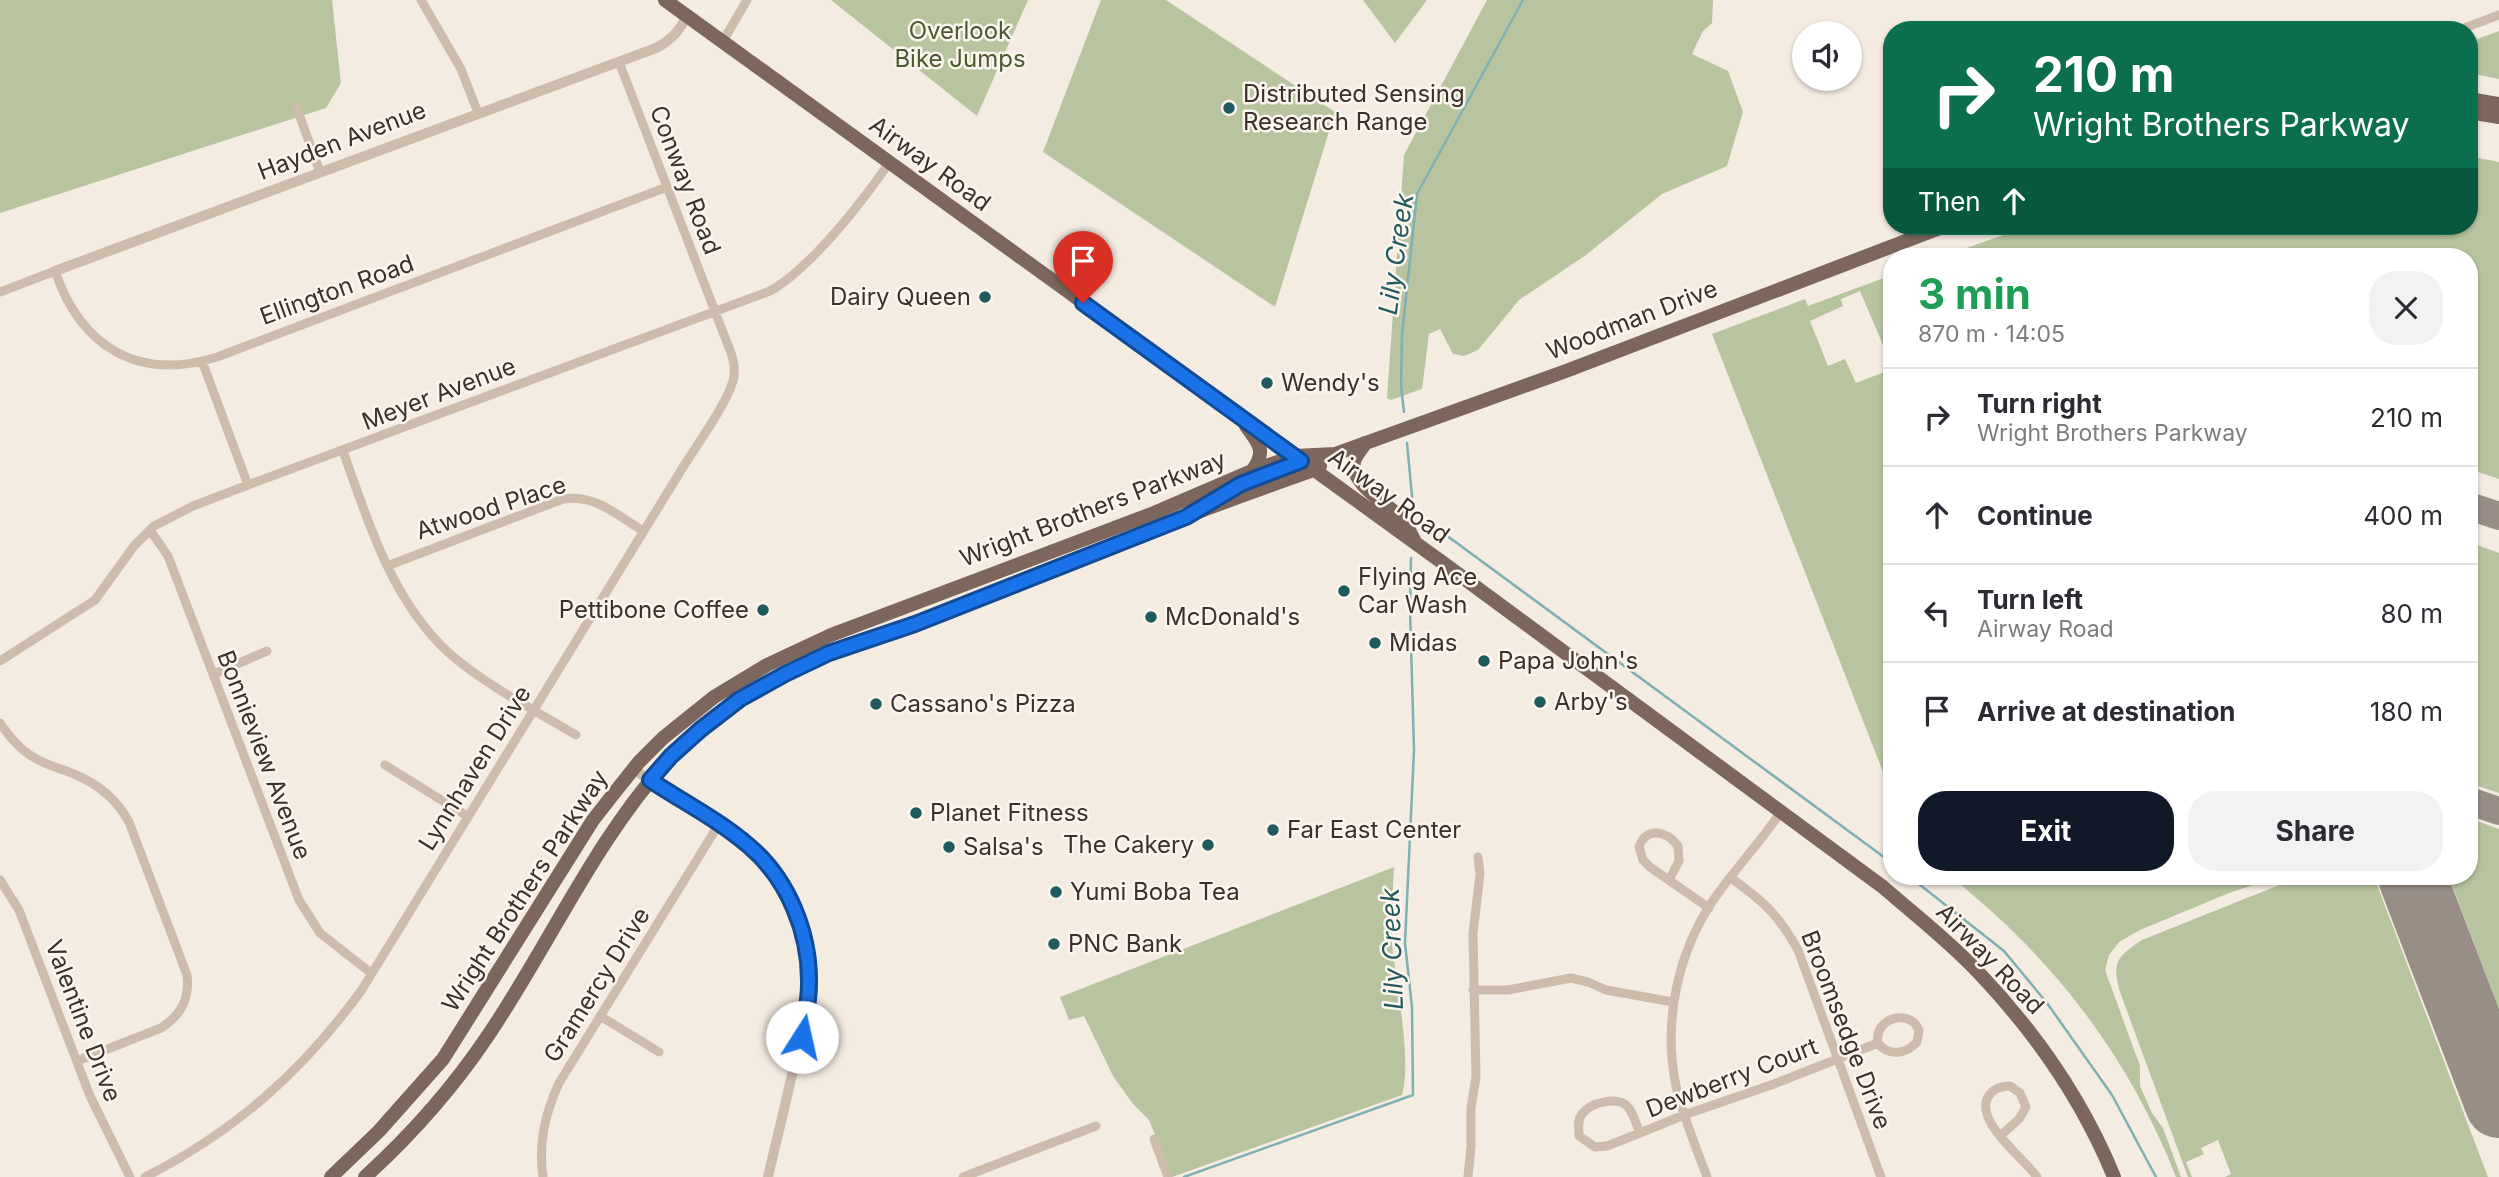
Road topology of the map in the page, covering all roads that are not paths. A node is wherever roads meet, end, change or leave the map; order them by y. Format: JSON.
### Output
{"nodes":[{"id":1,"x":421,"y":0,"type":"edge"},
{"id":2,"x":665,"y":0,"type":"edge"},
{"id":3,"x":747,"y":0,"type":"edge"},
{"id":4,"x":687,"y":15,"type":"junction"},
{"id":5,"x":2499,"y":15,"type":"edge"},
{"id":6,"x":2478,"y":23,"type":"edge"},
{"id":7,"x":723,"y":41,"type":"junction"},
{"id":8,"x":619,"y":62,"type":"junction"},
{"id":9,"x":2478,"y":100,"type":"edge"},
{"id":10,"x":2499,"y":104,"type":"edge"},
{"id":11,"x":296,"y":106,"type":"dead end"},
{"id":12,"x":478,"y":113,"type":"junction"},
{"id":13,"x":2478,"y":114,"type":"edge"},
{"id":14,"x":2499,"y":117,"type":"edge"},
{"id":15,"x":889,"y":163,"type":"junction"},
{"id":16,"x":320,"y":172,"type":"junction"},
{"id":17,"x":667,"y":187,"type":"junction"},
{"id":18,"x":1921,"y":235,"type":"edge"},
{"id":19,"x":1887,"y":248,"type":"edge"},
{"id":20,"x":1883,"y":250,"type":"edge"},
{"id":21,"x":55,"y":271,"type":"junction"},
{"id":22,"x":0,"y":292,"type":"edge"},
{"id":23,"x":715,"y":311,"type":"junction"},
{"id":24,"x":202,"y":361,"type":"junction"},
{"id":25,"x":1237,"y":414,"type":"junction"},
{"id":26,"x":1365,"y":443,"type":"junction"},
{"id":27,"x":343,"y":451,"type":"junction"},
{"id":28,"x":1335,"y":454,"type":"junction"},
{"id":29,"x":1298,"y":459,"type":"junction"},
{"id":30,"x":1314,"y":470,"type":"junction"},
{"id":31,"x":1252,"y":471,"type":"junction"},
{"id":32,"x":248,"y":485,"type":"junction"},
{"id":33,"x":1186,"y":517,"type":"junction"},
{"id":34,"x":150,"y":530,"type":"junction"},
{"id":35,"x":643,"y":531,"type":"junction"},
{"id":36,"x":1416,"y":544,"type":"junction"},
{"id":37,"x":387,"y":566,"type":"junction"},
{"id":38,"x":267,"y":651,"type":"dead end"},
{"id":39,"x":0,"y":661,"type":"edge"},
{"id":40,"x":214,"y":674,"type":"junction"},
{"id":41,"x":534,"y":709,"type":"junction"},
{"id":42,"x":0,"y":723,"type":"edge"},
{"id":43,"x":576,"y":735,"type":"dead end"},
{"id":44,"x":385,"y":765,"type":"dead end"},
{"id":45,"x":633,"y":769,"type":"junction"},
{"id":46,"x":650,"y":780,"type":"junction"},
{"id":47,"x":1780,"y":813,"type":"junction"},
{"id":48,"x":467,"y":816,"type":"junction"},
{"id":49,"x":719,"y":824,"type":"junction"},
{"id":50,"x":1478,"y":857,"type":"dead end"},
{"id":51,"x":1731,"y":878,"type":"junction"},
{"id":52,"x":0,"y":880,"type":"edge"},
{"id":53,"x":1669,"y":880,"type":"junction"},
{"id":54,"x":1709,"y":908,"type":"junction"},
{"id":55,"x":371,"y":973,"type":"junction"},
{"id":56,"x":1473,"y":990,"type":"junction"},
{"id":57,"x":1673,"y":1002,"type":"junction"},
{"id":58,"x":600,"y":1016,"type":"junction"},
{"id":59,"x":1878,"y":1043,"type":"junction"},
{"id":60,"x":659,"y":1052,"type":"dead end"},
{"id":61,"x":1838,"y":1058,"type":"junction"},
{"id":62,"x":77,"y":1061,"type":"junction"},
{"id":63,"x":1684,"y":1115,"type":"junction"},
{"id":64,"x":1096,"y":1126,"type":"dead end"},
{"id":65,"x":1640,"y":1133,"type":"junction"},
{"id":66,"x":2000,"y":1136,"type":"junction"},
{"id":67,"x":1154,"y":1139,"type":"dead end"},
{"id":68,"x":130,"y":1177,"type":"edge"},
{"id":69,"x":145,"y":1177,"type":"edge"},
{"id":70,"x":331,"y":1177,"type":"edge"},
{"id":71,"x":365,"y":1177,"type":"edge"},
{"id":72,"x":543,"y":1177,"type":"edge"},
{"id":73,"x":768,"y":1177,"type":"edge"},
{"id":74,"x":963,"y":1177,"type":"edge"},
{"id":75,"x":1168,"y":1177,"type":"edge"},
{"id":76,"x":1468,"y":1177,"type":"edge"},
{"id":77,"x":1707,"y":1177,"type":"edge"},
{"id":78,"x":1881,"y":1177,"type":"edge"},
{"id":79,"x":2038,"y":1177,"type":"edge"},
{"id":80,"x":2114,"y":1177,"type":"edge"}],
"edges":[{"from":1,"to":12,"type":"street"},
{"from":2,"to":4,"type":"main road","name":"Airway Road"},
{"from":3,"to":7,"type":"street"},
{"from":4,"to":7,"type":"main road","name":"Airway Road"},
{"from":4,"to":8,"type":"street","name":"Hayden Avenue"},
{"from":5,"to":6,"type":"street"},
{"from":7,"to":15,"type":"main road","name":"Airway Road"},
{"from":8,"to":12,"type":"street","name":"Hayden Avenue"},
{"from":8,"to":17,"type":"street","name":"Conway Road"},
{"from":9,"to":10,"type":"main road"},
{"from":11,"to":16,"type":"street"},
{"from":12,"to":16,"type":"street","name":"Hayden Avenue"},
{"from":13,"to":14,"type":"main road"},
{"from":15,"to":23,"type":"street","name":"Meyer Avenue"},
{"from":15,"to":25,"type":"main road","name":"Airway Road"},
{"from":16,"to":21,"type":"street","name":"Hayden Avenue"},
{"from":17,"to":23,"type":"street","name":"Conway Road"},
{"from":17,"to":24,"type":"street","name":"Ellington Road"},
{"from":18,"to":19,"type":"main road","name":"Woodman Drive"},
{"from":20,"to":26,"type":"main road","name":"Woodman Drive"},
{"from":21,"to":22,"type":"street","name":"Hayden Avenue"},
{"from":21,"to":24,"type":"street","name":"Ellington Road"},
{"from":23,"to":27,"type":"street","name":"Meyer Avenue"},
{"from":23,"to":35,"type":"street","name":"Lynnhaven Drive"},
{"from":24,"to":32,"type":"street"},
{"from":25,"to":29,"type":"main road","name":"Airway Road"},
{"from":25,"to":31,"type":"main road"},
{"from":26,"to":28,"type":"main road","name":"Woodman Drive"},
{"from":26,"to":36,"type":"main road"},
{"from":27,"to":32,"type":"street","name":"Meyer Avenue"},
{"from":27,"to":37,"type":"street"},
{"from":28,"to":29,"type":"main road","name":"Wright Brothers Parkway"},
{"from":28,"to":30,"type":"main road","name":"Wright Brothers Parkway"},
{"from":29,"to":30,"type":"main road","name":"Airway Road"},
{"from":29,"to":31,"type":"main road","name":"Wright Brothers Parkway"},
{"from":29,"to":33,"type":"main road"},
{"from":30,"to":33,"type":"main road","name":"Wright Brothers Parkway"},
{"from":30,"to":36,"type":"main road","name":"Airway Road"},
{"from":31,"to":45,"type":"main road","name":"Wright Brothers Parkway"},
{"from":32,"to":34,"type":"street","name":"Meyer Avenue"},
{"from":33,"to":46,"type":"main road","name":"Wright Brothers Parkway"},
{"from":34,"to":39,"type":"street","name":"Meyer Avenue"},
{"from":34,"to":40,"type":"street","name":"Bonnieview Avenue"},
{"from":35,"to":37,"type":"street","name":"Atwood Place"},
{"from":35,"to":41,"type":"street","name":"Lynnhaven Drive"},
{"from":36,"to":47,"type":"main road","name":"Airway Road"},
{"from":37,"to":41,"type":"street"},
{"from":38,"to":40,"type":"street"},
{"from":40,"to":55,"type":"street","name":"Bonnieview Avenue"},
{"from":41,"to":43,"type":"street"},
{"from":41,"to":48,"type":"street","name":"Lynnhaven Drive"},
{"from":42,"to":62,"type":"street"},
{"from":44,"to":48,"type":"street"},
{"from":45,"to":46,"type":"street"},
{"from":45,"to":70,"type":"main road","name":"Wright Brothers Parkway"},
{"from":46,"to":49,"type":"street"},
{"from":46,"to":71,"type":"main road","name":"Wright Brothers Parkway"},
{"from":47,"to":51,"type":"street"},
{"from":47,"to":80,"type":"main road","name":"Airway Road"},
{"from":48,"to":55,"type":"street","name":"Lynnhaven Drive"},
{"from":49,"to":58,"type":"street","name":"Gramercy Drive"},
{"from":49,"to":73,"type":"street"},
{"from":50,"to":56,"type":"street"},
{"from":51,"to":54,"type":"street"},
{"from":51,"to":61,"type":"street","name":"Broomsedge Drive"},
{"from":52,"to":62,"type":"street","name":"Valentine Drive"},
{"from":53,"to":53,"type":"street"},
{"from":53,"to":54,"type":"street"},
{"from":54,"to":57,"type":"street"},
{"from":55,"to":69,"type":"street","name":"Lynnhaven Drive"},
{"from":56,"to":57,"type":"street"},
{"from":56,"to":76,"type":"street"},
{"from":57,"to":63,"type":"street"},
{"from":58,"to":60,"type":"street"},
{"from":58,"to":72,"type":"street","name":"Gramercy Drive"},
{"from":59,"to":59,"type":"street","name":"Dewberry Court"},
{"from":59,"to":61,"type":"street","name":"Dewberry Court"},
{"from":61,"to":63,"type":"street","name":"Dewberry Court"},
{"from":61,"to":78,"type":"street","name":"Broomsedge Drive"},
{"from":62,"to":68,"type":"street","name":"Valentine Drive"},
{"from":63,"to":65,"type":"street","name":"Dewberry Court"},
{"from":63,"to":77,"type":"street"},
{"from":64,"to":74,"type":"street"},
{"from":65,"to":65,"type":"street","name":"Dewberry Court"},
{"from":66,"to":66,"type":"street"},
{"from":66,"to":79,"type":"street"},
{"from":67,"to":75,"type":"street"}]}
